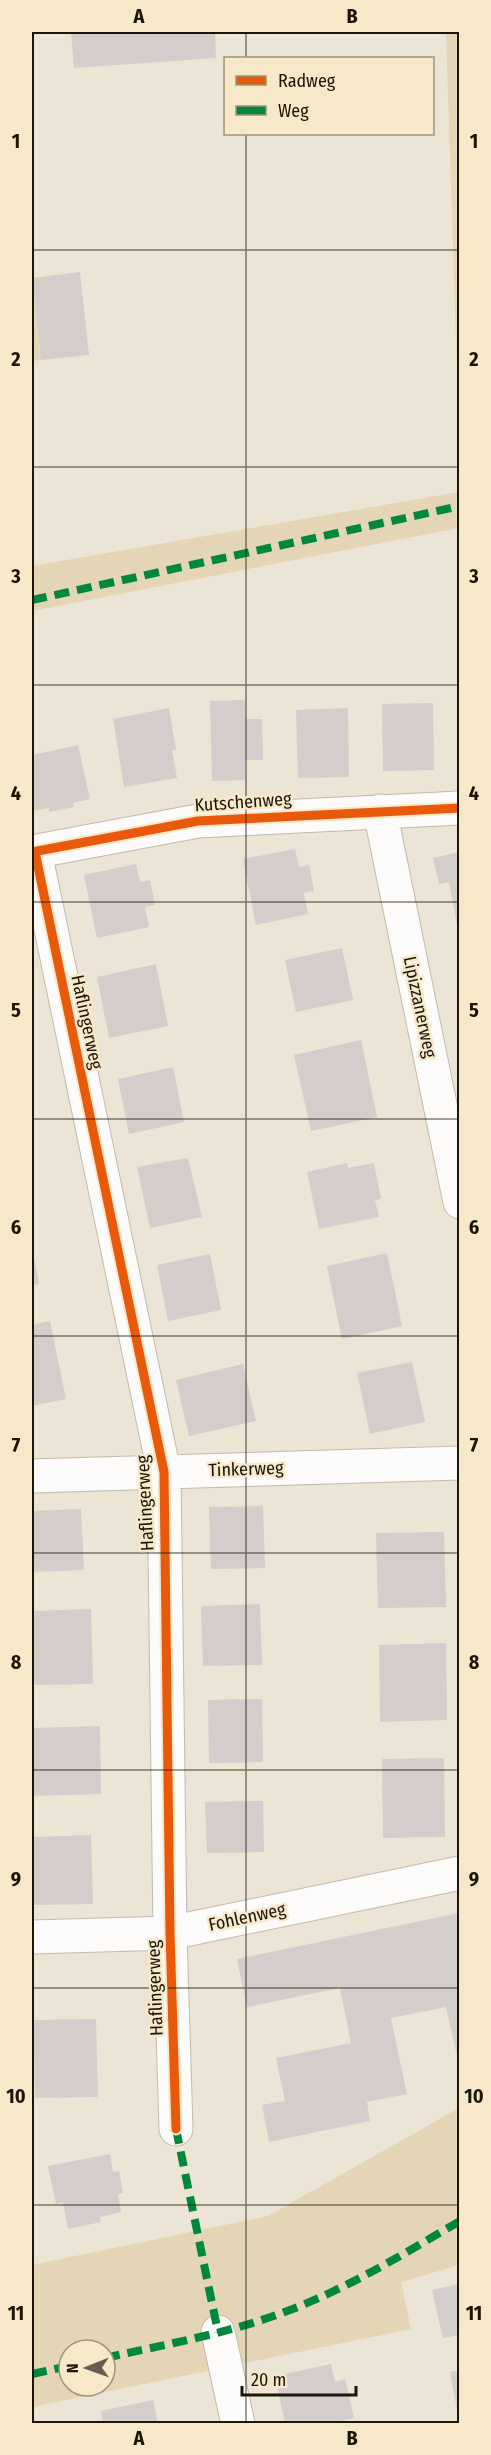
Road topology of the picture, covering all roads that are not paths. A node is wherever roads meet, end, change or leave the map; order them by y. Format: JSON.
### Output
{"nodes":[{"id":1,"x":459,"y":808,"type":"edge"},
{"id":2,"x":380,"y":811,"type":"junction"},
{"id":3,"x":33,"y":852,"type":"edge"},
{"id":4,"x":459,"y":1202,"type":"edge"},
{"id":5,"x":459,"y":1463,"type":"edge"},
{"id":6,"x":164,"y":1472,"type":"junction"},
{"id":7,"x":32,"y":1476,"type":"edge"},
{"id":8,"x":459,"y":1873,"type":"edge"},
{"id":9,"x":170,"y":1932,"type":"junction"},
{"id":10,"x":32,"y":1937,"type":"edge"},
{"id":11,"x":176,"y":2129,"type":"dead end"},
{"id":12,"x":218,"y":2332,"type":"dead end"},
{"id":13,"x":237,"y":2424,"type":"edge"}],
"edges":[{"from":1,"to":2,"type":"street","name":"Kutschenweg"},
{"from":2,"to":3,"type":"street","name":"Kutschenweg"},
{"from":2,"to":4,"type":"street","name":"Lipizzanerweg"},
{"from":3,"to":6,"type":"street","name":"Haflingerweg"},
{"from":5,"to":6,"type":"street","name":"Tinkerweg"},
{"from":6,"to":7,"type":"street","name":"Tinkerweg"},
{"from":6,"to":9,"type":"street","name":"Haflingerweg"},
{"from":8,"to":9,"type":"street","name":"Fohlenweg"},
{"from":9,"to":10,"type":"street","name":"Fohlenweg"},
{"from":9,"to":11,"type":"street","name":"Haflingerweg"},
{"from":12,"to":13,"type":"street"}]}
